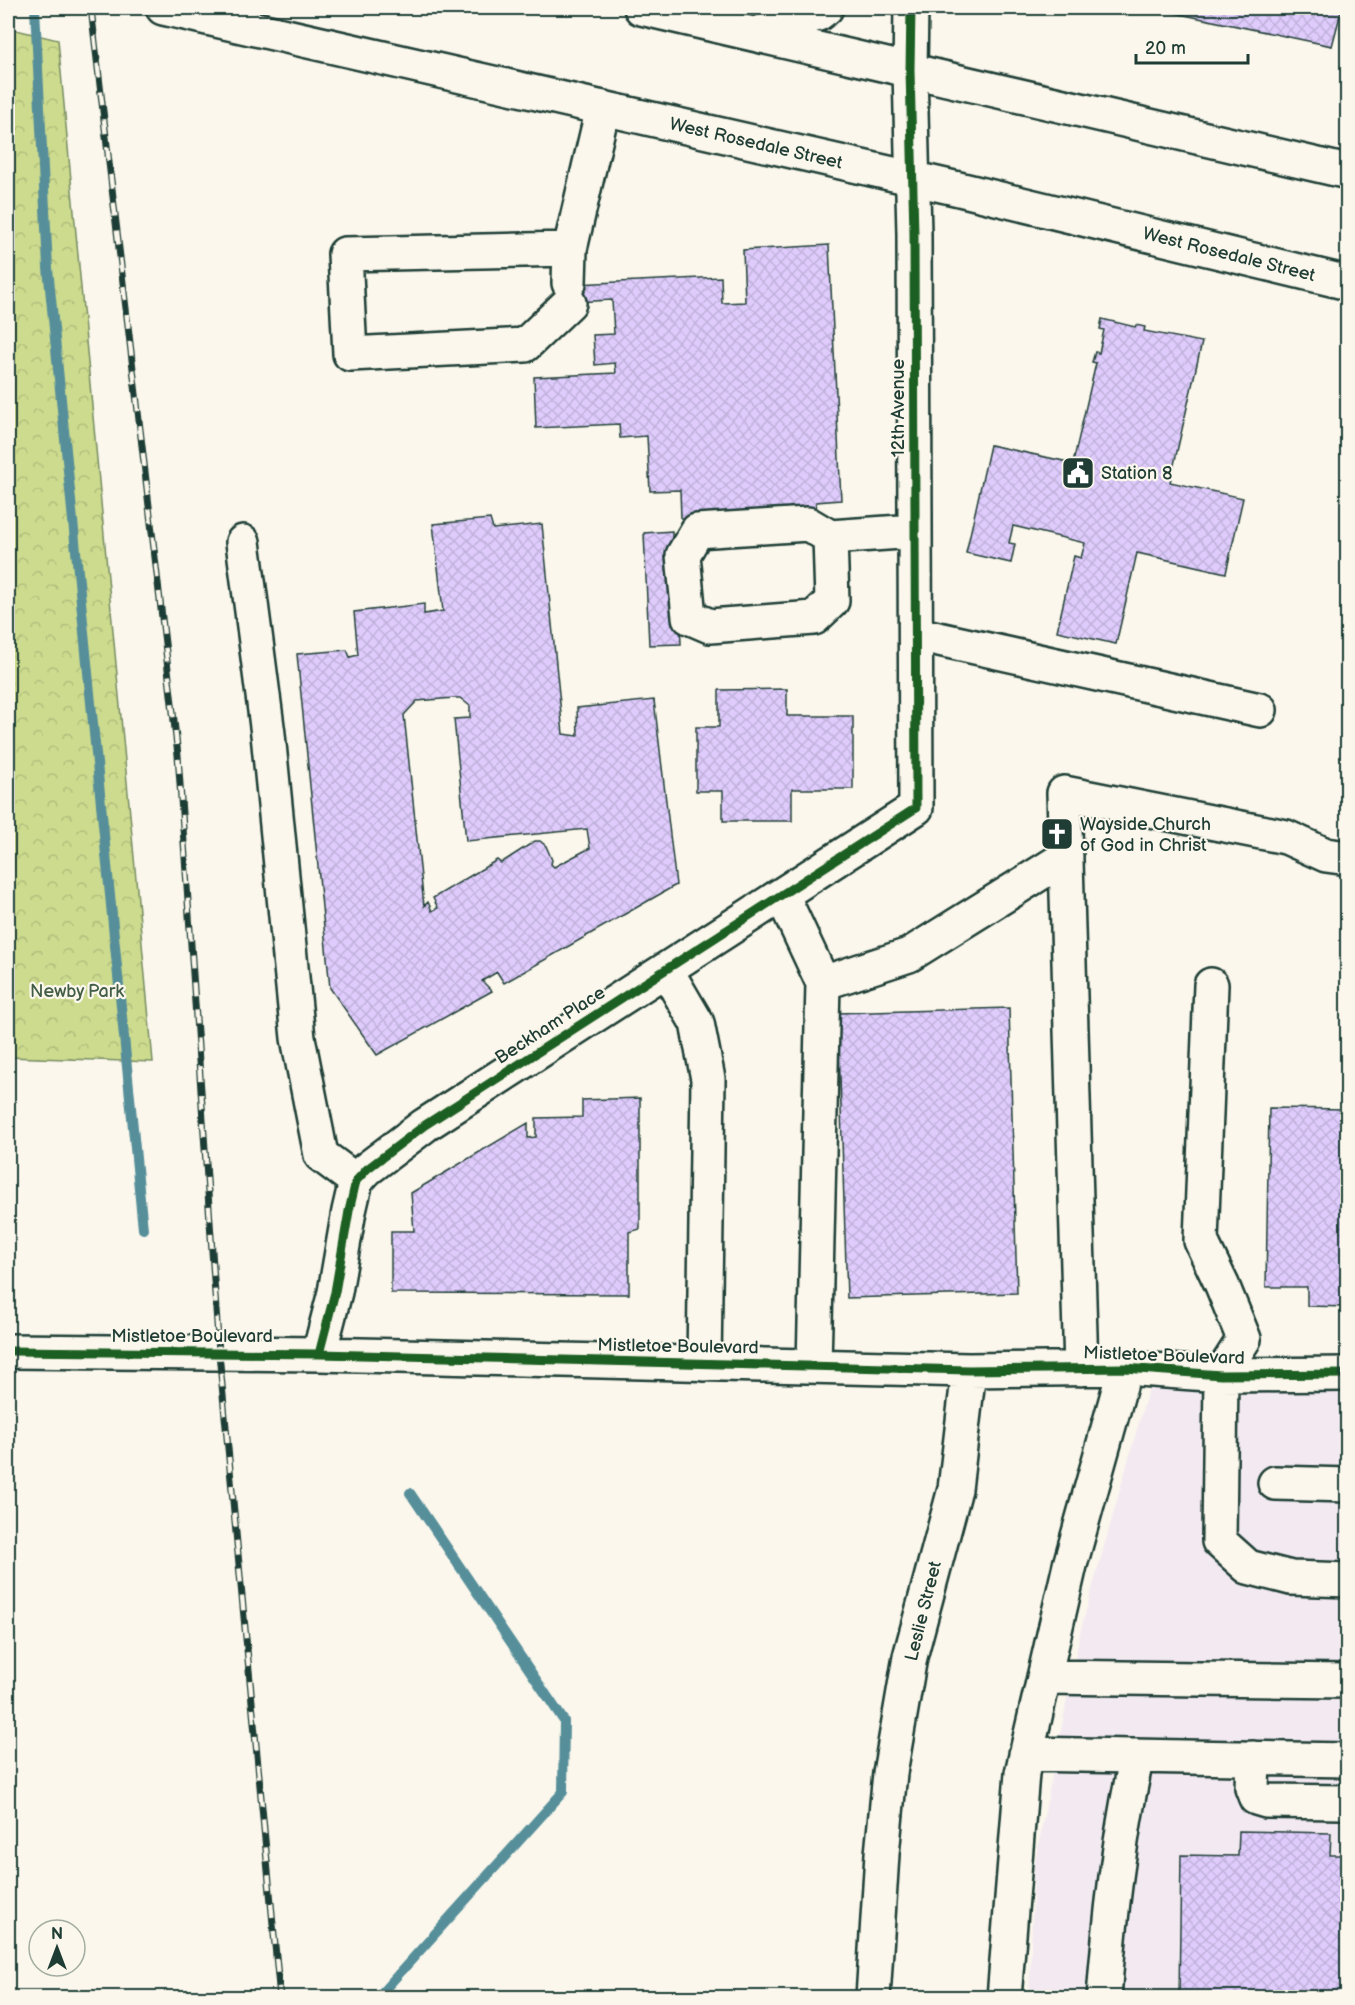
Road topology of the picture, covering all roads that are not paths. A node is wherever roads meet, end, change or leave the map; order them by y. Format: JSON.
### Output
{"nodes":[{"id":1,"x":163,"y":8,"type":"edge"},
{"id":2,"x":641,"y":8,"type":"edge"},
{"id":3,"x":826,"y":8,"type":"edge"},
{"id":4,"x":911,"y":8,"type":"edge"},
{"id":5,"x":755,"y":34,"type":"junction"},
{"id":6,"x":910,"y":70,"type":"junction"},
{"id":7,"x":603,"y":108,"type":"junction"},
{"id":8,"x":1347,"y":172,"type":"edge"},
{"id":9,"x":914,"y":178,"type":"junction"},
{"id":10,"x":570,"y":249,"type":"junction"},
{"id":11,"x":1347,"y":282,"type":"edge"},
{"id":12,"x":915,"y":531,"type":"junction"},
{"id":13,"x":830,"y":537,"type":"junction"},
{"id":14,"x":243,"y":542,"type":"dead end"},
{"id":15,"x":916,"y":634,"type":"junction"},
{"id":16,"x":1260,"y":710,"type":"dead end"},
{"id":17,"x":916,"y":808,"type":"joint"},
{"id":18,"x":1066,"y":857,"type":"junction"},
{"id":19,"x":1347,"y":858,"type":"edge"},
{"id":20,"x":782,"y":895,"type":"junction"},
{"id":21,"x":666,"y":970,"type":"junction"},
{"id":22,"x":823,"y":983,"type":"junction"},
{"id":23,"x":1211,"y":985,"type":"dead end"},
{"id":24,"x":356,"y":1181,"type":"junction"},
{"id":25,"x":8,"y":1351,"type":"edge"},
{"id":26,"x":319,"y":1354,"type":"junction"},
{"id":27,"x":705,"y":1364,"type":"junction"},
{"id":28,"x":814,"y":1366,"type":"junction"},
{"id":29,"x":1125,"y":1368,"type":"junction"},
{"id":30,"x":1081,"y":1369,"type":"junction"},
{"id":31,"x":969,"y":1370,"type":"junction"},
{"id":32,"x":1347,"y":1374,"type":"edge"},
{"id":33,"x":1221,"y":1375,"type":"junction"},
{"id":34,"x":1275,"y":1483,"type":"dead end"},
{"id":35,"x":1347,"y":1485,"type":"edge"},
{"id":36,"x":1347,"y":1580,"type":"edge"},
{"id":37,"x":1044,"y":1677,"type":"junction"},
{"id":38,"x":1347,"y":1681,"type":"edge"},
{"id":39,"x":1026,"y":1754,"type":"junction"},
{"id":40,"x":1137,"y":1755,"type":"junction"},
{"id":41,"x":1253,"y":1758,"type":"junction"},
{"id":42,"x":1347,"y":1760,"type":"edge"},
{"id":43,"x":1347,"y":1799,"type":"edge"},
{"id":44,"x":873,"y":1998,"type":"edge"},
{"id":45,"x":1004,"y":1998,"type":"edge"},
{"id":46,"x":1104,"y":1998,"type":"edge"}],
"edges":[{"from":1,"to":7,"type":"street","name":"West Rosedale Street"},
{"from":2,"to":5,"type":"street"},
{"from":3,"to":5,"type":"street"},
{"from":4,"to":6,"type":"street","name":"12th Avenue"},
{"from":5,"to":6,"type":"street"},
{"from":6,"to":8,"type":"street"},
{"from":6,"to":9,"type":"street","name":"12th Avenue"},
{"from":7,"to":9,"type":"street","name":"West Rosedale Street"},
{"from":7,"to":10,"type":"street"},
{"from":9,"to":11,"type":"street","name":"West Rosedale Street"},
{"from":9,"to":12,"type":"street","name":"12th Avenue"},
{"from":10,"to":10,"type":"street"},
{"from":12,"to":13,"type":"street"},
{"from":12,"to":15,"type":"street","name":"12th Avenue"},
{"from":13,"to":13,"type":"street"},
{"from":14,"to":24,"type":"street"},
{"from":15,"to":16,"type":"street"},
{"from":15,"to":17,"type":"street","name":"12th Avenue"},
{"from":17,"to":20,"type":"street","name":"Beckham Place"},
{"from":18,"to":19,"type":"street"},
{"from":18,"to":22,"type":"street"},
{"from":18,"to":30,"type":"street"},
{"from":20,"to":21,"type":"street","name":"Beckham Place"},
{"from":20,"to":22,"type":"street"},
{"from":21,"to":24,"type":"street","name":"Beckham Place"},
{"from":21,"to":27,"type":"street"},
{"from":22,"to":28,"type":"street"},
{"from":23,"to":33,"type":"street"},
{"from":24,"to":26,"type":"street"},
{"from":25,"to":26,"type":"street","name":"Mistletoe Boulevard"},
{"from":26,"to":27,"type":"street","name":"Mistletoe Boulevard"},
{"from":27,"to":28,"type":"street","name":"Mistletoe Boulevard"},
{"from":28,"to":31,"type":"street","name":"Mistletoe Boulevard"},
{"from":29,"to":30,"type":"street","name":"Mistletoe Boulevard"},
{"from":29,"to":33,"type":"street","name":"Mistletoe Boulevard"},
{"from":29,"to":37,"type":"street"},
{"from":30,"to":31,"type":"street","name":"Mistletoe Boulevard"},
{"from":31,"to":44,"type":"street","name":"Leslie Street"},
{"from":32,"to":33,"type":"street","name":"Mistletoe Boulevard"},
{"from":33,"to":36,"type":"street"},
{"from":34,"to":35,"type":"street"},
{"from":37,"to":38,"type":"street"},
{"from":37,"to":39,"type":"street"},
{"from":39,"to":40,"type":"street"},
{"from":39,"to":45,"type":"street"},
{"from":40,"to":41,"type":"street"},
{"from":40,"to":46,"type":"street"},
{"from":41,"to":42,"type":"street"},
{"from":41,"to":43,"type":"street"}]}
